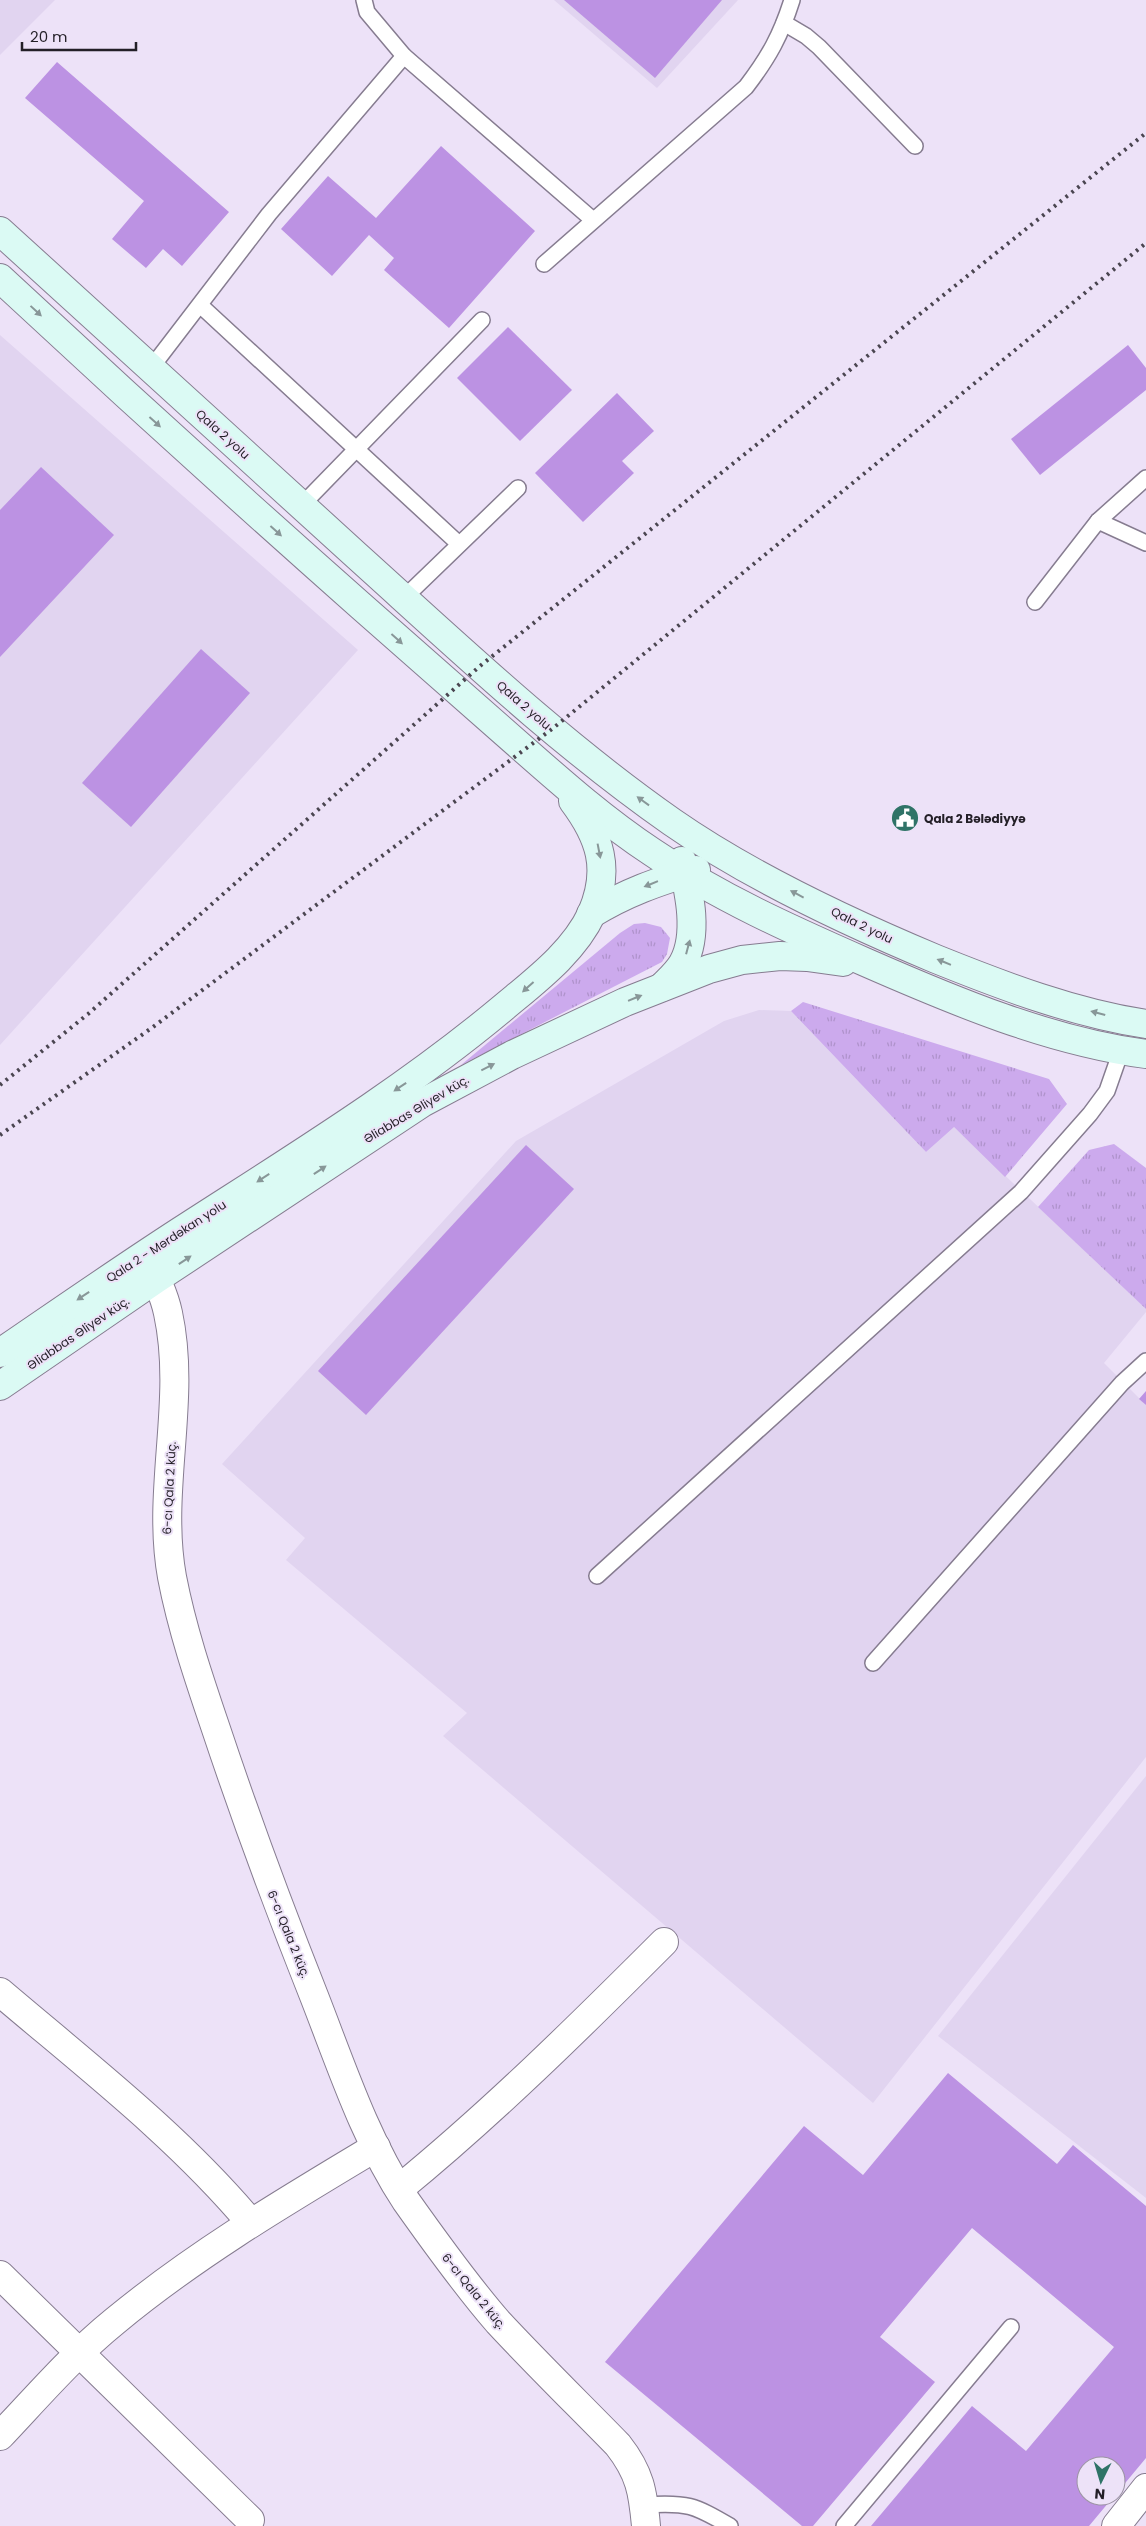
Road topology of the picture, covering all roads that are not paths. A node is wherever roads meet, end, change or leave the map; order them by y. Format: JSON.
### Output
{"nodes":[{"id":1,"x":364,"y":0,"type":"edge"},
{"id":2,"x":792,"y":0,"type":"edge"},
{"id":3,"x":784,"y":23,"type":"junction"},
{"id":4,"x":404,"y":56,"type":"junction"},
{"id":5,"x":915,"y":146,"type":"dead end"},
{"id":6,"x":593,"y":220,"type":"junction"},
{"id":7,"x":0,"y":231,"type":"edge"},
{"id":8,"x":544,"y":264,"type":"dead end"},
{"id":9,"x":0,"y":278,"type":"edge"},
{"id":10,"x":200,"y":305,"type":"junction"},
{"id":11,"x":482,"y":320,"type":"dead end"},
{"id":12,"x":151,"y":368,"type":"junction"},
{"id":13,"x":356,"y":450,"type":"junction"},
{"id":14,"x":1146,"y":478,"type":"edge"},
{"id":15,"x":518,"y":488,"type":"dead end"},
{"id":16,"x":301,"y":506,"type":"junction"},
{"id":17,"x":1098,"y":521,"type":"junction"},
{"id":18,"x":1146,"y":543,"type":"edge"},
{"id":19,"x":459,"y":544,"type":"junction"},
{"id":20,"x":404,"y":598,"type":"junction"},
{"id":21,"x":1034,"y":602,"type":"dead end"},
{"id":22,"x":557,"y":780,"type":"junction"},
{"id":23,"x":674,"y":824,"type":"junction"},
{"id":24,"x":731,"y":858,"type":"junction"},
{"id":25,"x":685,"y":873,"type":"junction"},
{"id":26,"x":591,"y":914,"type":"junction"},
{"id":27,"x":881,"y":969,"type":"junction"},
{"id":28,"x":662,"y":987,"type":"junction"},
{"id":29,"x":1146,"y":1024,"type":"edge"},
{"id":30,"x":1133,"y":1053,"type":"edge"},
{"id":31,"x":144,"y":1254,"type":"junction"},
{"id":32,"x":156,"y":1279,"type":"junction"},
{"id":33,"x":0,"y":1353,"type":"edge"},
{"id":34,"x":1146,"y":1361,"type":"edge"},
{"id":35,"x":0,"y":1386,"type":"edge"},
{"id":36,"x":598,"y":1576,"type":"dead end"},
{"id":37,"x":873,"y":1663,"type":"dead end"},
{"id":38,"x":664,"y":1942,"type":"dead end"},
{"id":39,"x":0,"y":1992,"type":"edge"},
{"id":40,"x":376,"y":2147,"type":"junction"},
{"id":41,"x":399,"y":2189,"type":"junction"},
{"id":42,"x":251,"y":2223,"type":"junction"},
{"id":43,"x":0,"y":2275,"type":"edge"},
{"id":44,"x":1011,"y":2327,"type":"dead end"},
{"id":45,"x":79,"y":2354,"type":"junction"},
{"id":46,"x":0,"y":2436,"type":"edge"},
{"id":47,"x":1146,"y":2488,"type":"edge"},
{"id":48,"x":645,"y":2516,"type":"edge"},
{"id":49,"x":250,"y":2520,"type":"dead end"},
{"id":50,"x":730,"y":2526,"type":"edge"},
{"id":51,"x":844,"y":2526,"type":"edge"},
{"id":52,"x":1116,"y":2526,"type":"edge"}],
"edges":[{"from":1,"to":4,"type":"lane"},
{"from":2,"to":3,"type":"lane"},
{"from":3,"to":5,"type":"lane"},
{"from":3,"to":6,"type":"lane"},
{"from":4,"to":6,"type":"lane"},
{"from":4,"to":10,"type":"lane"},
{"from":6,"to":8,"type":"lane"},
{"from":7,"to":12,"type":"main road","name":"Qala 2 yolu"},
{"from":9,"to":22,"type":"main road","one_way":true},
{"from":10,"to":12,"type":"lane"},
{"from":10,"to":13,"type":"lane"},
{"from":11,"to":13,"type":"lane"},
{"from":12,"to":16,"type":"main road","name":"Qala 2 yolu"},
{"from":13,"to":16,"type":"lane"},
{"from":13,"to":19,"type":"lane"},
{"from":14,"to":17,"type":"lane"},
{"from":15,"to":19,"type":"lane"},
{"from":16,"to":20,"type":"main road","name":"Qala 2 yolu"},
{"from":17,"to":18,"type":"lane"},
{"from":17,"to":21,"type":"lane"},
{"from":19,"to":20,"type":"lane"},
{"from":23,"to":20,"type":"main road","name":"Qala 2 yolu","one_way":true},
{"from":22,"to":25,"type":"main road"},
{"from":22,"to":26,"type":"main road","name":"Qala 2 - Mərdəkan yolu","one_way":true},
{"from":23,"to":24,"type":"main road","name":"Qala 2 yolu"},
{"from":23,"to":25,"type":"main road"},
{"from":24,"to":25,"type":"main road"},
{"from":29,"to":24,"type":"main road","name":"Qala 2 yolu","one_way":true},
{"from":25,"to":26,"type":"main road","one_way":true},
{"from":25,"to":27,"type":"main road"},
{"from":28,"to":25,"type":"main road","one_way":true},
{"from":26,"to":31,"type":"main road","name":"Qala 2 - Mərdəkan yolu","one_way":true},
{"from":27,"to":28,"type":"main road","name":"Əliabbas Əliyev küç."},
{"from":27,"to":30,"type":"main road"},
{"from":32,"to":28,"type":"main road","name":"Əliabbas Əliyev küç.","one_way":true},
{"from":30,"to":36,"type":"lane"},
{"from":31,"to":32,"type":"street","name":"6-cı Qala 2 küç."},
{"from":31,"to":33,"type":"main road","name":"Qala 2 - Mərdəkan yolu","one_way":true},
{"from":32,"to":35,"type":"main road","name":"Əliabbas Əliyev küç."},
{"from":32,"to":40,"type":"street","name":"6-cı Qala 2 küç."},
{"from":34,"to":37,"type":"lane"},
{"from":38,"to":41,"type":"street"},
{"from":39,"to":42,"type":"street"},
{"from":40,"to":41,"type":"street","name":"6-cı Qala 2 küç."},
{"from":40,"to":42,"type":"street"},
{"from":41,"to":48,"type":"street","name":"6-cı Qala 2 küç."},
{"from":42,"to":45,"type":"street"},
{"from":43,"to":45,"type":"street"},
{"from":44,"to":51,"type":"lane"},
{"from":45,"to":46,"type":"street"},
{"from":45,"to":49,"type":"street"},
{"from":47,"to":52,"type":"street"},
{"from":48,"to":50,"type":"lane"}]}
